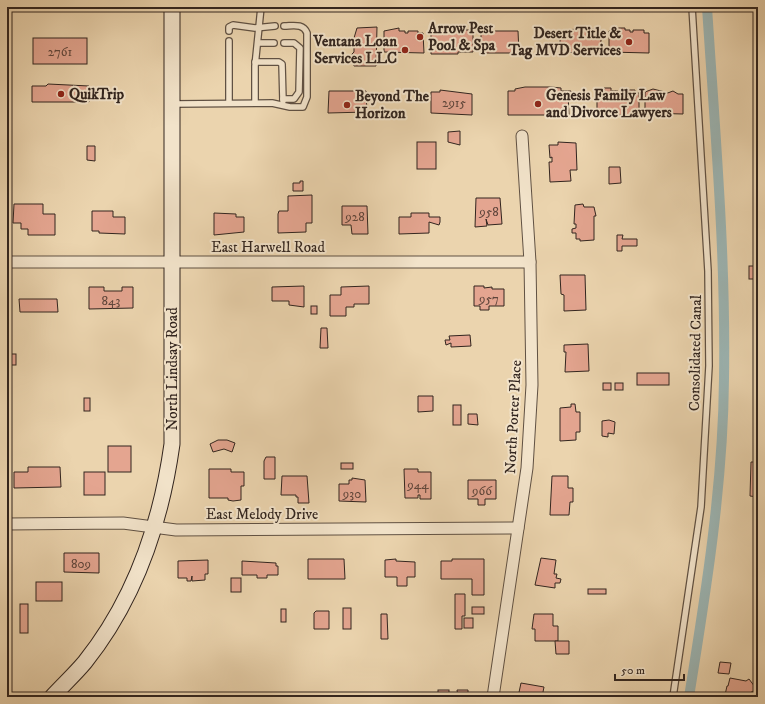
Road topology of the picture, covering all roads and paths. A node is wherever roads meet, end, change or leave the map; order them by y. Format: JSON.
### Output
{"nodes":[{"id":1,"x":172,"y":7,"type":"edge"},
{"id":2,"x":261,"y":7,"type":"edge"},
{"id":3,"x":692,"y":7,"type":"edge"},
{"id":4,"x":260,"y":26,"type":"junction"},
{"id":5,"x":275,"y":26,"type":"dead end"},
{"id":6,"x":284,"y":26,"type":"dead end"},
{"id":7,"x":228,"y":31,"type":"dead end"},
{"id":8,"x":229,"y":41,"type":"dead end"},
{"id":9,"x":258,"y":43,"type":"junction"},
{"id":10,"x":274,"y":43,"type":"dead end"},
{"id":11,"x":284,"y":43,"type":"dead end"},
{"id":12,"x":256,"y":62,"type":"junction"},
{"id":13,"x":283,"y":99,"type":"junction"},
{"id":14,"x":229,"y":102,"type":"junction"},
{"id":15,"x":255,"y":102,"type":"junction"},
{"id":16,"x":173,"y":104,"type":"junction"},
{"id":17,"x":283,"y":105,"type":"junction"},
{"id":18,"x":522,"y":136,"type":"dead end"},
{"id":19,"x":7,"y":262,"type":"edge"},
{"id":20,"x":172,"y":262,"type":"junction"},
{"id":21,"x":530,"y":262,"type":"junction"},
{"id":22,"x":7,"y":524,"type":"edge"},
{"id":23,"x":154,"y":528,"type":"junction"},
{"id":24,"x":518,"y":528,"type":"junction"},
{"id":25,"x":52,"y":697,"type":"edge"},
{"id":26,"x":493,"y":697,"type":"edge"},
{"id":27,"x":673,"y":697,"type":"edge"}],
"edges":[{"from":1,"to":16,"type":"main road","name":"North Lindsay Road"},
{"from":2,"to":4,"type":"lane"},
{"from":3,"to":27,"type":"lane","name":"Consolidated Canal"},
{"from":4,"to":5,"type":"lane"},
{"from":4,"to":7,"type":"lane"},
{"from":4,"to":9,"type":"lane"},
{"from":6,"to":17,"type":"lane"},
{"from":8,"to":14,"type":"lane"},
{"from":9,"to":10,"type":"lane"},
{"from":9,"to":12,"type":"lane"},
{"from":11,"to":13,"type":"lane"},
{"from":12,"to":13,"type":"lane"},
{"from":12,"to":15,"type":"lane"},
{"from":13,"to":17,"type":"lane"},
{"from":14,"to":15,"type":"lane"},
{"from":14,"to":16,"type":"lane"},
{"from":15,"to":17,"type":"lane"},
{"from":16,"to":20,"type":"main road","name":"North Lindsay Road"},
{"from":18,"to":21,"type":"street","name":"North Porter Place"},
{"from":19,"to":20,"type":"street","name":"East Harwell Road"},
{"from":20,"to":21,"type":"street","name":"East Harwell Road"},
{"from":20,"to":23,"type":"main road","name":"North Lindsay Road"},
{"from":21,"to":24,"type":"street","name":"North Porter Place"},
{"from":22,"to":23,"type":"street","name":"East Melody Drive"},
{"from":23,"to":24,"type":"street","name":"East Melody Drive"},
{"from":23,"to":25,"type":"main road","name":"North Lindsay Road"},
{"from":24,"to":26,"type":"street","name":"North Porter Place"}]}
